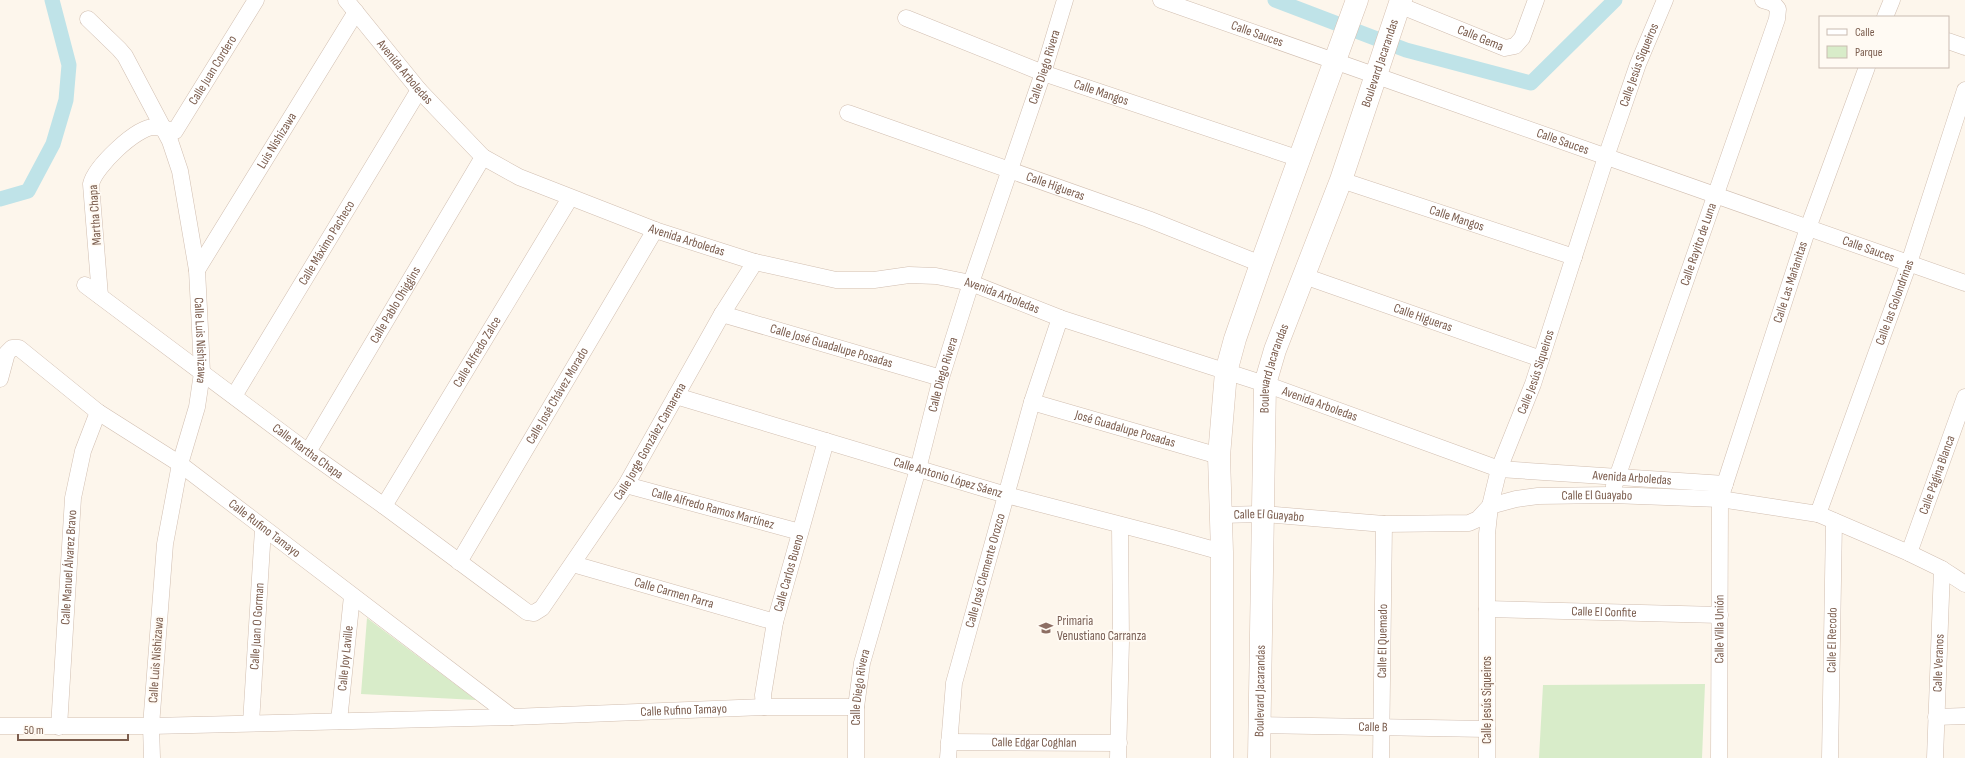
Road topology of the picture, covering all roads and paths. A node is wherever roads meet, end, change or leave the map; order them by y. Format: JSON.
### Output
{"nodes":[{"id":1,"x":256,"y":0,"type":"edge"},
{"id":2,"x":346,"y":0,"type":"edge"},
{"id":3,"x":1065,"y":0,"type":"edge"},
{"id":4,"x":1161,"y":0,"type":"edge"},
{"id":5,"x":1536,"y":0,"type":"edge"},
{"id":6,"x":1665,"y":0,"type":"edge"},
{"id":7,"x":1763,"y":0,"type":"edge"},
{"id":8,"x":1892,"y":0,"type":"edge"},
{"id":9,"x":1400,"y":2,"type":"edge"},
{"id":10,"x":1354,"y":9,"type":"edge"},
{"id":11,"x":356,"y":12,"type":"junction"},
{"id":12,"x":1885,"y":16,"type":"edge"},
{"id":13,"x":906,"y":18,"type":"dead end"},
{"id":14,"x":88,"y":19,"type":"dead end"},
{"id":15,"x":1949,"y":41,"type":"edge"},
{"id":16,"x":1965,"y":47,"type":"edge"},
{"id":17,"x":1334,"y":61,"type":"junction"},
{"id":18,"x":1867,"y":68,"type":"edge"},
{"id":19,"x":1043,"y":73,"type":"junction"},
{"id":20,"x":1375,"y":75,"type":"junction"},
{"id":21,"x":419,"y":90,"type":"junction"},
{"id":22,"x":1965,"y":90,"type":"edge"},
{"id":23,"x":848,"y":113,"type":"dead end"},
{"id":24,"x":165,"y":130,"type":"junction"},
{"id":25,"x":1606,"y":156,"type":"junction"},
{"id":26,"x":483,"y":157,"type":"junction"},
{"id":27,"x":1300,"y":160,"type":"junction"},
{"id":28,"x":1009,"y":171,"type":"junction"},
{"id":29,"x":1341,"y":180,"type":"junction"},
{"id":30,"x":1716,"y":194,"type":"junction"},
{"id":31,"x":570,"y":198,"type":"junction"},
{"id":32,"x":1808,"y":228,"type":"junction"},
{"id":33,"x":655,"y":230,"type":"junction"},
{"id":34,"x":1574,"y":257,"type":"junction"},
{"id":35,"x":755,"y":262,"type":"junction"},
{"id":36,"x":1909,"y":263,"type":"junction"},
{"id":37,"x":1261,"y":264,"type":"junction"},
{"id":38,"x":197,"y":270,"type":"junction"},
{"id":39,"x":1304,"y":276,"type":"junction"},
{"id":40,"x":1965,"y":283,"type":"edge"},
{"id":41,"x":971,"y":284,"type":"junction"},
{"id":42,"x":86,"y":285,"type":"dead end"},
{"id":43,"x":100,"y":296,"type":"junction"},
{"id":44,"x":722,"y":314,"type":"junction"},
{"id":45,"x":1060,"y":318,"type":"junction"},
{"id":46,"x":1541,"y":359,"type":"junction"},
{"id":47,"x":1226,"y":372,"type":"junction"},
{"id":48,"x":202,"y":373,"type":"junction"},
{"id":49,"x":941,"y":378,"type":"junction"},
{"id":50,"x":0,"y":379,"type":"edge"},
{"id":51,"x":1265,"y":384,"type":"junction"},
{"id":52,"x":234,"y":396,"type":"junction"},
{"id":53,"x":676,"y":396,"type":"junction"},
{"id":54,"x":1965,"y":398,"type":"edge"},
{"id":55,"x":1032,"y":402,"type":"junction"},
{"id":56,"x":98,"y":412,"type":"junction"},
{"id":57,"x":826,"y":441,"type":"junction"},
{"id":58,"x":308,"y":452,"type":"junction"},
{"id":59,"x":1219,"y":456,"type":"junction"},
{"id":60,"x":180,"y":464,"type":"junction"},
{"id":61,"x":1499,"y":469,"type":"junction"},
{"id":62,"x":918,"y":470,"type":"junction"},
{"id":63,"x":1618,"y":477,"type":"junction"},
{"id":64,"x":1725,"y":484,"type":"junction"},
{"id":65,"x":626,"y":485,"type":"junction"},
{"id":66,"x":1006,"y":495,"type":"junction"},
{"id":67,"x":1611,"y":495,"type":"junction"},
{"id":68,"x":1720,"y":500,"type":"junction"},
{"id":69,"x":384,"y":506,"type":"junction"},
{"id":70,"x":1490,"y":506,"type":"junction"},
{"id":71,"x":1220,"y":514,"type":"junction"},
{"id":72,"x":1263,"y":514,"type":"junction"},
{"id":73,"x":1818,"y":514,"type":"junction"},
{"id":74,"x":1834,"y":521,"type":"junction"},
{"id":75,"x":1384,"y":524,"type":"junction"},
{"id":76,"x":1120,"y":525,"type":"junction"},
{"id":77,"x":263,"y":529,"type":"junction"},
{"id":78,"x":800,"y":532,"type":"junction"},
{"id":79,"x":1222,"y":552,"type":"junction"},
{"id":80,"x":1909,"y":553,"type":"junction"},
{"id":81,"x":459,"y":562,"type":"junction"},
{"id":82,"x":573,"y":564,"type":"junction"},
{"id":83,"x":1942,"y":569,"type":"junction"},
{"id":84,"x":1965,"y":584,"type":"edge"},
{"id":85,"x":352,"y":596,"type":"junction"},
{"id":86,"x":1487,"y":609,"type":"junction"},
{"id":87,"x":534,"y":613,"type":"joint"},
{"id":88,"x":1720,"y":615,"type":"junction"},
{"id":89,"x":775,"y":622,"type":"junction"},
{"id":90,"x":764,"y":707,"type":"junction"},
{"id":91,"x":856,"y":707,"type":"junction"},
{"id":92,"x":1965,"y":716,"type":"edge"},
{"id":93,"x":512,"y":717,"type":"junction"},
{"id":94,"x":1936,"y":717,"type":"junction"},
{"id":95,"x":339,"y":721,"type":"junction"},
{"id":96,"x":251,"y":723,"type":"junction"},
{"id":97,"x":1259,"y":725,"type":"junction"},
{"id":98,"x":0,"y":726,"type":"edge"},
{"id":99,"x":151,"y":726,"type":"junction"},
{"id":100,"x":59,"y":727,"type":"junction"},
{"id":101,"x":1382,"y":728,"type":"junction"},
{"id":102,"x":1487,"y":729,"type":"junction"},
{"id":103,"x":948,"y":742,"type":"junction"},
{"id":104,"x":1119,"y":751,"type":"edge"},
{"id":105,"x":152,"y":758,"type":"edge"},
{"id":106,"x":856,"y":758,"type":"edge"},
{"id":107,"x":948,"y":758,"type":"edge"},
{"id":108,"x":1222,"y":758,"type":"edge"},
{"id":109,"x":1259,"y":758,"type":"edge"},
{"id":110,"x":1381,"y":758,"type":"edge"},
{"id":111,"x":1487,"y":758,"type":"edge"},
{"id":112,"x":1719,"y":758,"type":"edge"},
{"id":113,"x":1830,"y":758,"type":"edge"},
{"id":114,"x":1935,"y":758,"type":"edge"}],
"edges":[{"from":1,"to":24,"type":"street","name":"Calle Juan Cordero"},
{"from":2,"to":11,"type":"street","name":"Avenida Arboledas"},
{"from":3,"to":19,"type":"street","name":"Calle Diego Rivera"},
{"from":4,"to":17,"type":"street","name":"Calle Sauces"},
{"from":5,"to":9,"type":"street","name":"Calle Gema"},
{"from":6,"to":25,"type":"street","name":"Calle Jesús Siqueiros"},
{"from":7,"to":30,"type":"street","name":"Calle Rayito de Luna"},
{"from":8,"to":12,"type":"street"},
{"from":9,"to":20,"type":"main road","name":"Boulevard Jacarandas"},
{"from":10,"to":17,"type":"main road"},
{"from":11,"to":21,"type":"street","name":"Avenida Arboledas"},
{"from":11,"to":38,"type":"street","name":"Luis Nishizawa"},
{"from":13,"to":19,"type":"street","name":"Calle Mangos"},
{"from":14,"to":24,"type":"street","name":"Calle Luis Nishizawa"},
{"from":15,"to":16,"type":"street"},
{"from":17,"to":20,"type":"street","name":"Calle Sauces"},
{"from":17,"to":27,"type":"main road"},
{"from":18,"to":32,"type":"street","name":"Calle Las Mañanitas"},
{"from":19,"to":27,"type":"street","name":"Calle Mangos"},
{"from":19,"to":28,"type":"street","name":"Calle Diego Rivera"},
{"from":20,"to":25,"type":"street","name":"Calle Sauces"},
{"from":20,"to":29,"type":"main road","name":"Boulevard Jacarandas"},
{"from":21,"to":26,"type":"street","name":"Avenida Arboledas"},
{"from":21,"to":52,"type":"street","name":"Calle Máximo Pacheco"},
{"from":22,"to":36,"type":"street","name":"Calle las Golondrinas"},
{"from":23,"to":28,"type":"street","name":"Calle Higueras"},
{"from":24,"to":38,"type":"street","name":"Calle Luis Nishizawa"},
{"from":24,"to":43,"type":"street","name":"Martha Chapa"},
{"from":25,"to":30,"type":"street","name":"Calle Sauces"},
{"from":25,"to":34,"type":"street","name":"Calle Jesús Siqueiros"},
{"from":26,"to":31,"type":"street","name":"Avenida Arboledas"},
{"from":26,"to":58,"type":"street","name":"Calle Pablo Ohiggins"},
{"from":27,"to":37,"type":"main road"},
{"from":28,"to":37,"type":"street","name":"Calle Higueras"},
{"from":28,"to":41,"type":"street","name":"Calle Diego Rivera"},
{"from":29,"to":34,"type":"street","name":"Calle Mangos"},
{"from":29,"to":39,"type":"main road","name":"Boulevard Jacarandas"},
{"from":30,"to":32,"type":"street","name":"Calle Sauces"},
{"from":30,"to":63,"type":"street","name":"Calle Rayito de Luna"},
{"from":31,"to":33,"type":"street","name":"Avenida Arboledas"},
{"from":31,"to":69,"type":"street","name":"Calle Alfredo Zalce"},
{"from":32,"to":36,"type":"street","name":"Calle Sauces"},
{"from":32,"to":64,"type":"street","name":"Calle Las Mañanitas"},
{"from":33,"to":35,"type":"street","name":"Avenida Arboledas"},
{"from":33,"to":81,"type":"street","name":"Calle José Chávez Morado"},
{"from":34,"to":46,"type":"street","name":"Calle Jesús Siqueiros"},
{"from":35,"to":41,"type":"street","name":"Avenida Arboledas"},
{"from":35,"to":44,"type":"street","name":"Calle Jorge González Camarena"},
{"from":36,"to":40,"type":"street","name":"Calle Sauces"},
{"from":36,"to":73,"type":"street","name":"Calle las Golondrinas"},
{"from":37,"to":47,"type":"main road"},
{"from":38,"to":48,"type":"street","name":"Calle Luis Nishizawa"},
{"from":39,"to":46,"type":"street","name":"Calle Higueras"},
{"from":39,"to":51,"type":"main road","name":"Boulevard Jacarandas"},
{"from":41,"to":45,"type":"street","name":"Avenida Arboledas"},
{"from":41,"to":49,"type":"street","name":"Calle Diego Rivera"},
{"from":42,"to":43,"type":"street","name":"Calle Martha Chapa"},
{"from":43,"to":48,"type":"street","name":"Calle Martha Chapa"},
{"from":44,"to":49,"type":"street","name":"Calle José Guadalupe Posadas"},
{"from":44,"to":53,"type":"street","name":"Calle Jorge González Camarena"},
{"from":45,"to":47,"type":"street","name":"Avenida Arboledas"},
{"from":45,"to":55,"type":"street","name":"Calle José Clemente Orozco"},
{"from":46,"to":61,"type":"street","name":"Calle Jesús Siqueiros"},
{"from":47,"to":51,"type":"street","name":"Avenida Arboledas"},
{"from":47,"to":59,"type":"main road"},
{"from":48,"to":52,"type":"street","name":"Calle Martha Chapa"},
{"from":48,"to":60,"type":"street","name":"Calle Luis Nishizawa"},
{"from":49,"to":62,"type":"street","name":"Calle Diego Rivera"},
{"from":50,"to":56,"type":"street","name":"Calle Rufino Tamayo"},
{"from":51,"to":61,"type":"street","name":"Avenida Arboledas"},
{"from":51,"to":72,"type":"main road","name":"Boulevard Jacarandas"},
{"from":52,"to":58,"type":"street","name":"Calle Martha Chapa"},
{"from":53,"to":57,"type":"street","name":"Calle Antonio López Sáenz"},
{"from":53,"to":65,"type":"street","name":"Calle Jorge González Camarena"},
{"from":54,"to":80,"type":"street","name":"Calle Página Blanca"},
{"from":55,"to":59,"type":"street","name":"José Guadalupe Posadas"},
{"from":55,"to":66,"type":"street","name":"Calle José Clemente Orozco"},
{"from":56,"to":60,"type":"street","name":"Calle Rufino Tamayo"},
{"from":56,"to":100,"type":"street","name":"Calle Manuel Álvarez Bravo"},
{"from":57,"to":62,"type":"street","name":"Calle Antonio López Sáenz"},
{"from":57,"to":78,"type":"street","name":"Calle Carlos Bueno"},
{"from":58,"to":69,"type":"street","name":"Calle Martha Chapa"},
{"from":59,"to":71,"type":"main road"},
{"from":60,"to":77,"type":"street","name":"Calle Rufino Tamayo"},
{"from":60,"to":99,"type":"street","name":"Calle Luis Nishizawa"},
{"from":61,"to":63,"type":"street","name":"Avenida Arboledas"},
{"from":61,"to":70,"type":"street","name":"Calle Jesús Siqueiros"},
{"from":62,"to":66,"type":"street","name":"Calle Antonio López Sáenz"},
{"from":62,"to":91,"type":"street","name":"Calle Diego Rivera"},
{"from":63,"to":64,"type":"street","name":"Avenida Arboledas"},
{"from":63,"to":67,"type":"street","name":"Calle Rayito de Luna"},
{"from":64,"to":68,"type":"street","name":"Calle Las Mañanitas"},
{"from":65,"to":78,"type":"street","name":"Calle Alfredo Ramos Martínez"},
{"from":65,"to":82,"type":"street","name":"Calle Jorge González Camarena"},
{"from":66,"to":76,"type":"street","name":"Calle Antonio López Sáenz"},
{"from":66,"to":103,"type":"street","name":"Calle José Clemente Orozco"},
{"from":67,"to":68,"type":"street","name":"Calle El Guayabo"},
{"from":67,"to":70,"type":"street","name":"Calle El Guayabo"},
{"from":68,"to":73,"type":"street","name":"Calle El Guayabo"},
{"from":68,"to":88,"type":"street","name":"Calle Villa Unión"},
{"from":69,"to":81,"type":"street","name":"Calle Martha Chapa"},
{"from":70,"to":75,"type":"street","name":"Calle El Guayabo"},
{"from":70,"to":86,"type":"street","name":"Calle Jesús Siqueiros"},
{"from":71,"to":72,"type":"street","name":"Calle El Guayabo"},
{"from":71,"to":79,"type":"main road"},
{"from":72,"to":75,"type":"street","name":"Calle El Guayabo"},
{"from":72,"to":97,"type":"main road","name":"Boulevard Jacarandas"},
{"from":73,"to":74,"type":"street","name":"Calle El Guayabo"},
{"from":74,"to":80,"type":"street","name":"Calle El Guayabo"},
{"from":74,"to":113,"type":"street","name":"Calle El Recodo"},
{"from":75,"to":101,"type":"street","name":"Calle El Quemado"},
{"from":76,"to":79,"type":"street","name":"Calle Antonio López Sáenz"},
{"from":76,"to":104,"type":"street"},
{"from":77,"to":85,"type":"street","name":"Calle Rufino Tamayo"},
{"from":77,"to":96,"type":"street","name":"Calle Juan O Gorman"},
{"from":78,"to":89,"type":"street","name":"Calle Carlos Bueno"},
{"from":79,"to":108,"type":"main road"},
{"from":80,"to":83,"type":"street","name":"Calle El Guayabo"},
{"from":81,"to":87,"type":"street","name":"Calle Martha Chapa"},
{"from":82,"to":87,"type":"street","name":"Calle Jorge González Camarena"},
{"from":82,"to":89,"type":"street","name":"Calle Carmen Parra"},
{"from":83,"to":84,"type":"street","name":"Calle El Guayabo"},
{"from":83,"to":94,"type":"street","name":"Calle Veranos"},
{"from":85,"to":93,"type":"street","name":"Calle Rufino Tamayo"},
{"from":85,"to":95,"type":"street","name":"Calle Joy Laville"},
{"from":86,"to":88,"type":"street","name":"Calle El Confite"},
{"from":86,"to":102,"type":"street","name":"Calle Jesús Siqueiros"},
{"from":88,"to":112,"type":"street","name":"Calle Villa Unión"},
{"from":89,"to":90,"type":"street","name":"Calle Carlos Bueno"},
{"from":90,"to":91,"type":"street","name":"Calle Rufino Tamayo"},
{"from":90,"to":93,"type":"street","name":"Calle Rufino Tamayo"},
{"from":91,"to":106,"type":"street","name":"Calle Diego Rivera"},
{"from":92,"to":94,"type":"street"},
{"from":93,"to":95,"type":"street","name":"Calle Rufino Tamayo"},
{"from":94,"to":114,"type":"street","name":"Calle Veranos"},
{"from":95,"to":96,"type":"street","name":"Calle Rufino Tamayo"},
{"from":96,"to":99,"type":"street","name":"Calle Rufino Tamayo"},
{"from":97,"to":101,"type":"street","name":"Calle B"},
{"from":97,"to":109,"type":"main road","name":"Boulevard Jacarandas"},
{"from":98,"to":100,"type":"street","name":"Calle Rufino Tamayo"},
{"from":99,"to":100,"type":"street","name":"Calle Rufino Tamayo"},
{"from":99,"to":105,"type":"street","name":"Calle Luis Nishizawa"},
{"from":101,"to":102,"type":"street","name":"Calle B"},
{"from":101,"to":110,"type":"street","name":"Calle El Quemado"},
{"from":102,"to":111,"type":"street","name":"Calle Jesús Siqueiros"},
{"from":103,"to":104,"type":"street","name":"Calle Edgar Coghlan"},
{"from":103,"to":107,"type":"street","name":"Calle José Clemente Orozco"}]}
